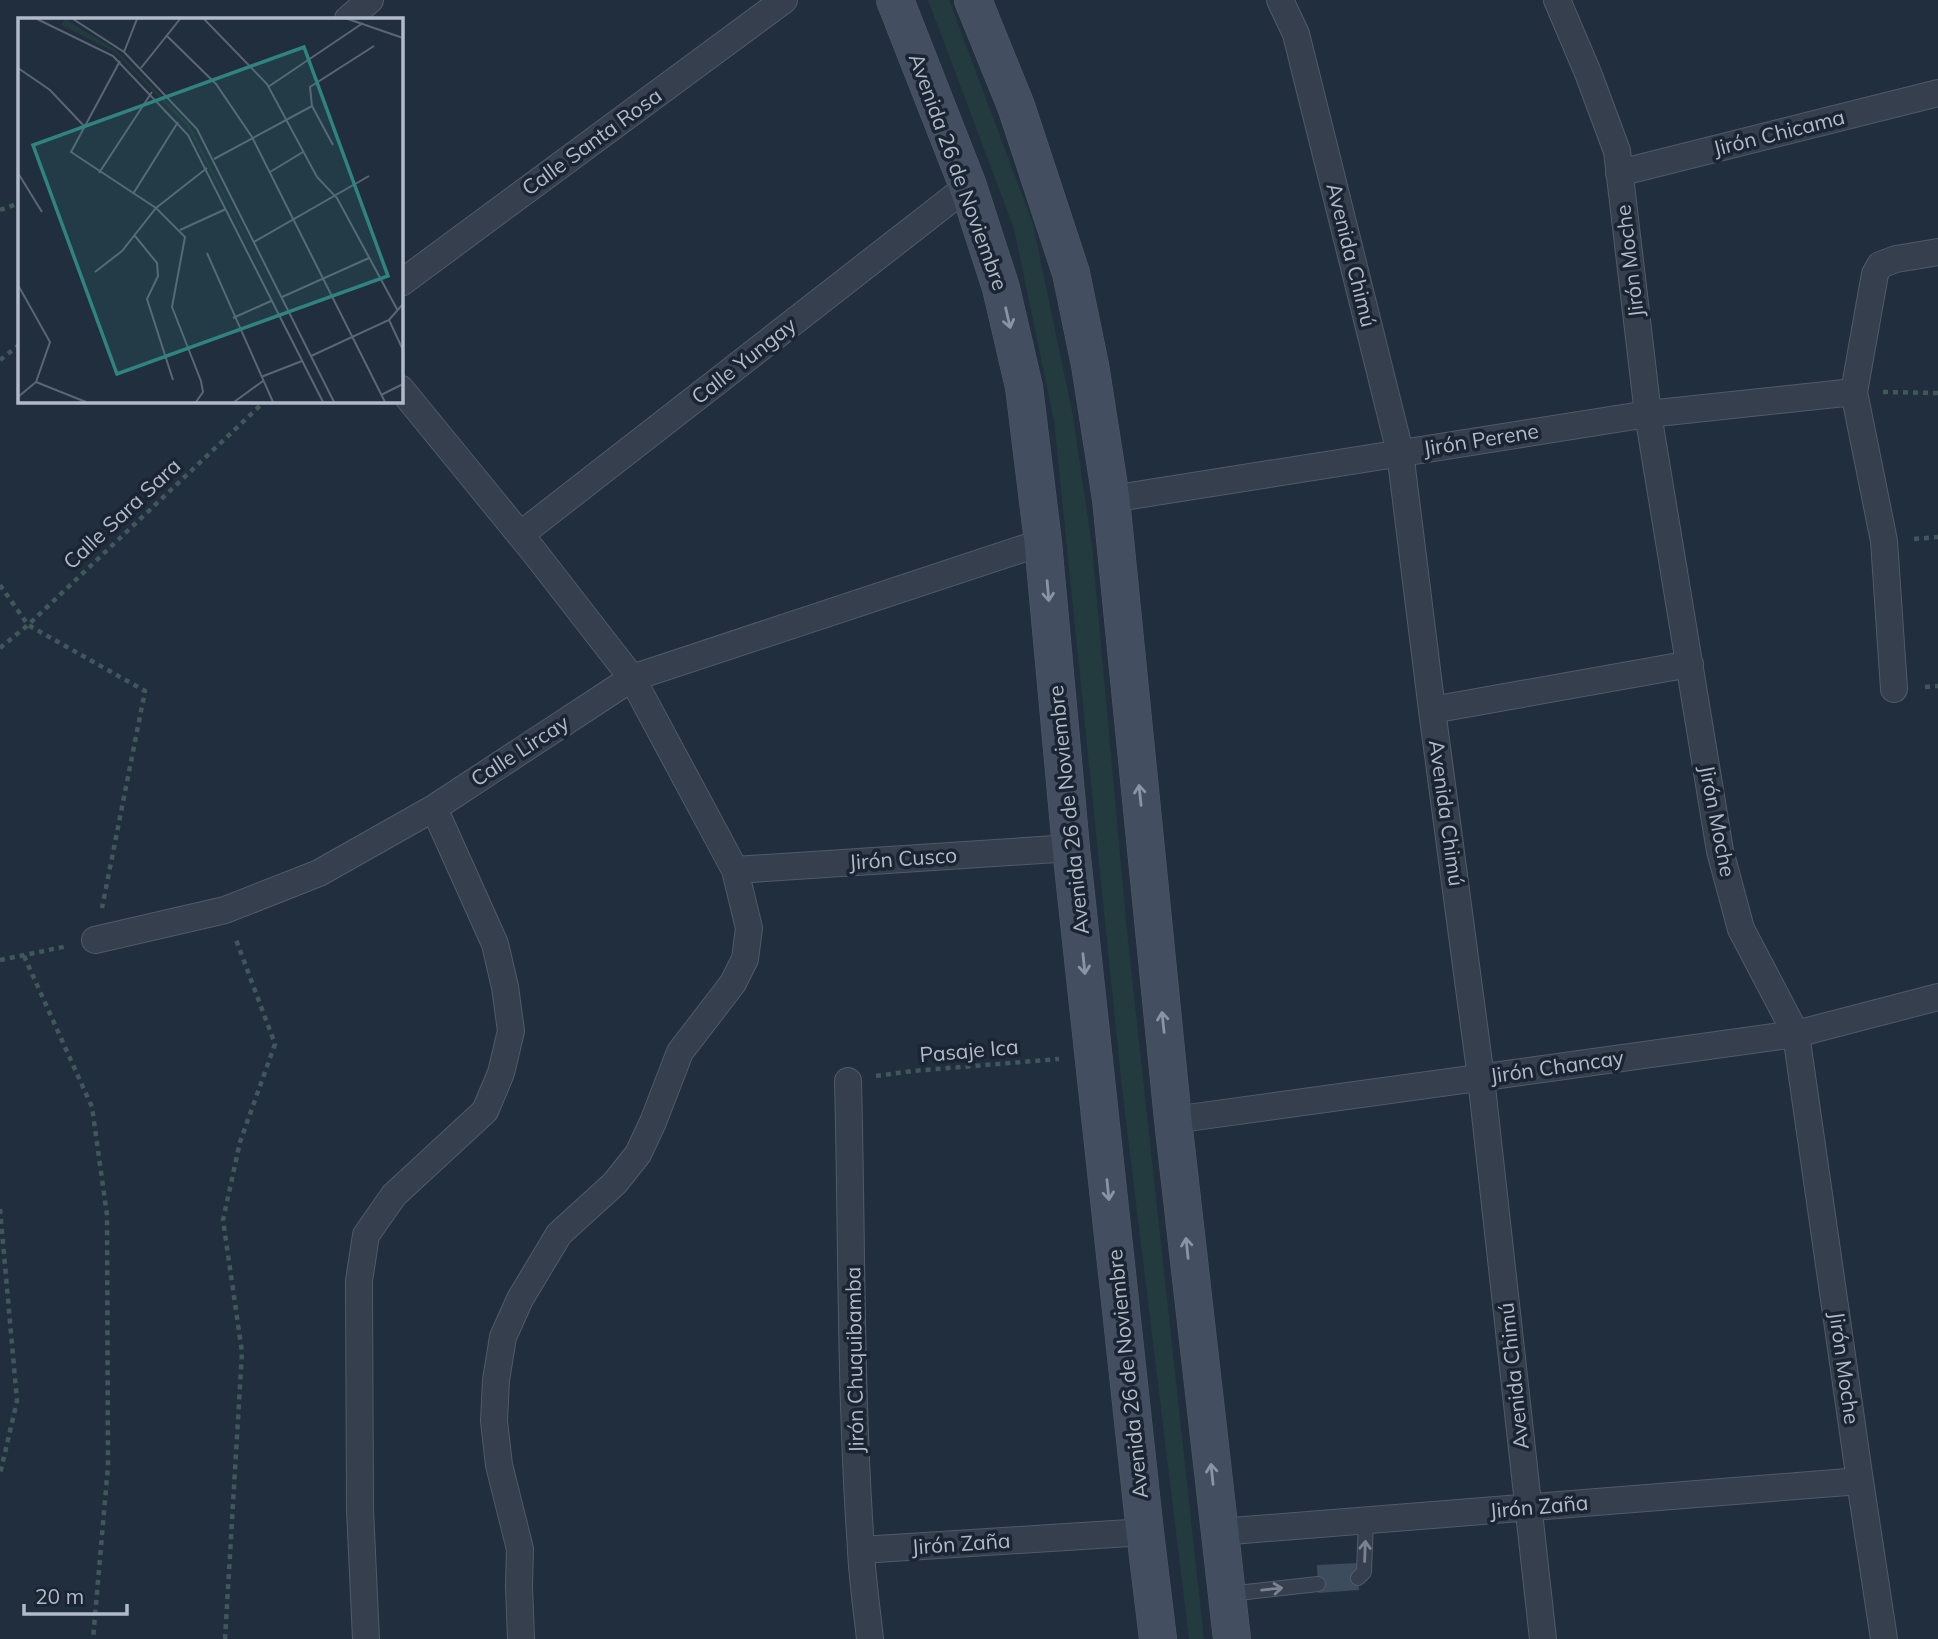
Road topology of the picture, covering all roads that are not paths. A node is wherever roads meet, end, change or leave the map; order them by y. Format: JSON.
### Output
{"nodes":[{"id":1,"x":784,"y":0,"type":"edge"},
{"id":2,"x":895,"y":0,"type":"edge"},
{"id":3,"x":973,"y":0,"type":"edge"},
{"id":4,"x":1280,"y":0,"type":"edge"},
{"id":5,"x":1557,"y":0,"type":"edge"},
{"id":6,"x":368,"y":1,"type":"edge"},
{"id":7,"x":349,"y":18,"type":"edge"},
{"id":8,"x":1938,"y":93,"type":"edge"},
{"id":9,"x":1619,"y":173,"type":"junction"},
{"id":10,"x":968,"y":186,"type":"junction"},
{"id":11,"x":1938,"y":252,"type":"edge"},
{"id":12,"x":402,"y":282,"type":"edge"},
{"id":13,"x":402,"y":390,"type":"edge"},
{"id":14,"x":1854,"y":392,"type":"junction"},
{"id":15,"x":1648,"y":414,"type":"junction"},
{"id":16,"x":1400,"y":452,"type":"junction"},
{"id":17,"x":1111,"y":499,"type":"junction"},
{"id":18,"x":520,"y":535,"type":"junction"},
{"id":19,"x":1043,"y":542,"type":"junction"},
{"id":20,"x":1690,"y":664,"type":"junction"},
{"id":21,"x":632,"y":678,"type":"junction"},
{"id":22,"x":1894,"y":689,"type":"dead end"},
{"id":23,"x":1432,"y":710,"type":"junction"},
{"id":24,"x":434,"y":808,"type":"junction"},
{"id":25,"x":1071,"y":848,"type":"junction"},
{"id":26,"x":735,"y":870,"type":"junction"},
{"id":27,"x":95,"y":940,"type":"road end"},
{"id":28,"x":1938,"y":997,"type":"edge"},
{"id":29,"x":1796,"y":1034,"type":"junction"},
{"id":30,"x":1481,"y":1078,"type":"junction"},
{"id":31,"x":848,"y":1081,"type":"road end"},
{"id":32,"x":1173,"y":1120,"type":"junction"},
{"id":33,"x":1860,"y":1481,"type":"junction"},
{"id":34,"x":1528,"y":1507,"type":"junction"},
{"id":35,"x":1366,"y":1521,"type":"junction"},
{"id":36,"x":1145,"y":1532,"type":"junction"},
{"id":37,"x":1219,"y":1532,"type":"junction"},
{"id":38,"x":861,"y":1550,"type":"junction"},
{"id":39,"x":1358,"y":1578,"type":"dead end"},
{"id":40,"x":1318,"y":1584,"type":"dead end"},
{"id":41,"x":1226,"y":1594,"type":"junction"},
{"id":42,"x":366,"y":1639,"type":"edge"},
{"id":43,"x":521,"y":1639,"type":"edge"},
{"id":44,"x":870,"y":1639,"type":"edge"},
{"id":45,"x":1158,"y":1639,"type":"edge"},
{"id":46,"x":1232,"y":1639,"type":"edge"},
{"id":47,"x":1543,"y":1639,"type":"edge"},
{"id":48,"x":1884,"y":1639,"type":"edge"}],
"edges":[{"from":1,"to":12,"type":"street","name":"Calle Santa Rosa"},
{"from":2,"to":10,"type":"main road","name":"Avenida 26 de Noviembre"},
{"from":3,"to":17,"type":"main road"},
{"from":4,"to":16,"type":"street","name":"Avenida Chimú"},
{"from":5,"to":9,"type":"street","name":"Jirón Moche"},
{"from":6,"to":7,"type":"street"},
{"from":8,"to":9,"type":"street","name":"Jirón Chicama"},
{"from":9,"to":15,"type":"street","name":"Jirón Moche"},
{"from":10,"to":18,"type":"street","name":"Calle Yungay"},
{"from":10,"to":19,"type":"main road","name":"Avenida 26 de Noviembre","one_way":true},
{"from":11,"to":14,"type":"street"},
{"from":13,"to":18,"type":"street"},
{"from":14,"to":15,"type":"street","name":"Jirón Perene"},
{"from":14,"to":22,"type":"street"},
{"from":15,"to":16,"type":"street","name":"Jirón Perene"},
{"from":15,"to":20,"type":"street","name":"Jirón Moche"},
{"from":16,"to":17,"type":"street","name":"Jirón Perene"},
{"from":16,"to":23,"type":"street","name":"Avenida Chimú"},
{"from":32,"to":17,"type":"main road","one_way":true},
{"from":18,"to":21,"type":"street"},
{"from":19,"to":21,"type":"street","name":"Calle Lircay"},
{"from":19,"to":25,"type":"main road","name":"Avenida 26 de Noviembre","one_way":true},
{"from":20,"to":23,"type":"street"},
{"from":20,"to":29,"type":"street","name":"Jirón Moche"},
{"from":21,"to":24,"type":"street","name":"Calle Lircay"},
{"from":21,"to":26,"type":"street"},
{"from":23,"to":30,"type":"street","name":"Avenida Chimú"},
{"from":24,"to":27,"type":"street","name":"Calle Lircay"},
{"from":24,"to":42,"type":"street"},
{"from":25,"to":26,"type":"street","name":"Jirón Cusco"},
{"from":25,"to":36,"type":"main road","name":"Avenida 26 de Noviembre","one_way":true},
{"from":26,"to":43,"type":"street"},
{"from":28,"to":29,"type":"street","name":"Jirón Chancay"},
{"from":29,"to":30,"type":"street","name":"Jirón Chancay"},
{"from":29,"to":33,"type":"street","name":"Jirón Moche"},
{"from":30,"to":32,"type":"street","name":"Jirón Chancay"},
{"from":30,"to":34,"type":"street","name":"Avenida Chimú"},
{"from":31,"to":38,"type":"street","name":"Jirón Chuquibamba"},
{"from":37,"to":32,"type":"main road","one_way":true},
{"from":33,"to":34,"type":"street","name":"Jirón Zaña"},
{"from":33,"to":48,"type":"street","name":"Jirón Moche"},
{"from":34,"to":35,"type":"street","name":"Jirón Zaña"},
{"from":34,"to":47,"type":"street","name":"Avenida Chimú"},
{"from":35,"to":37,"type":"street","name":"Jirón Zaña"},
{"from":39,"to":35,"type":"lane","one_way":true},
{"from":36,"to":38,"type":"street","name":"Jirón Zaña"},
{"from":36,"to":45,"type":"main road","name":"Avenida 26 de Noviembre"},
{"from":37,"to":41,"type":"main road"},
{"from":38,"to":44,"type":"street","name":"Jirón Chuquibamba"},
{"from":41,"to":40,"type":"lane","one_way":true},
{"from":41,"to":46,"type":"main road"}]}
